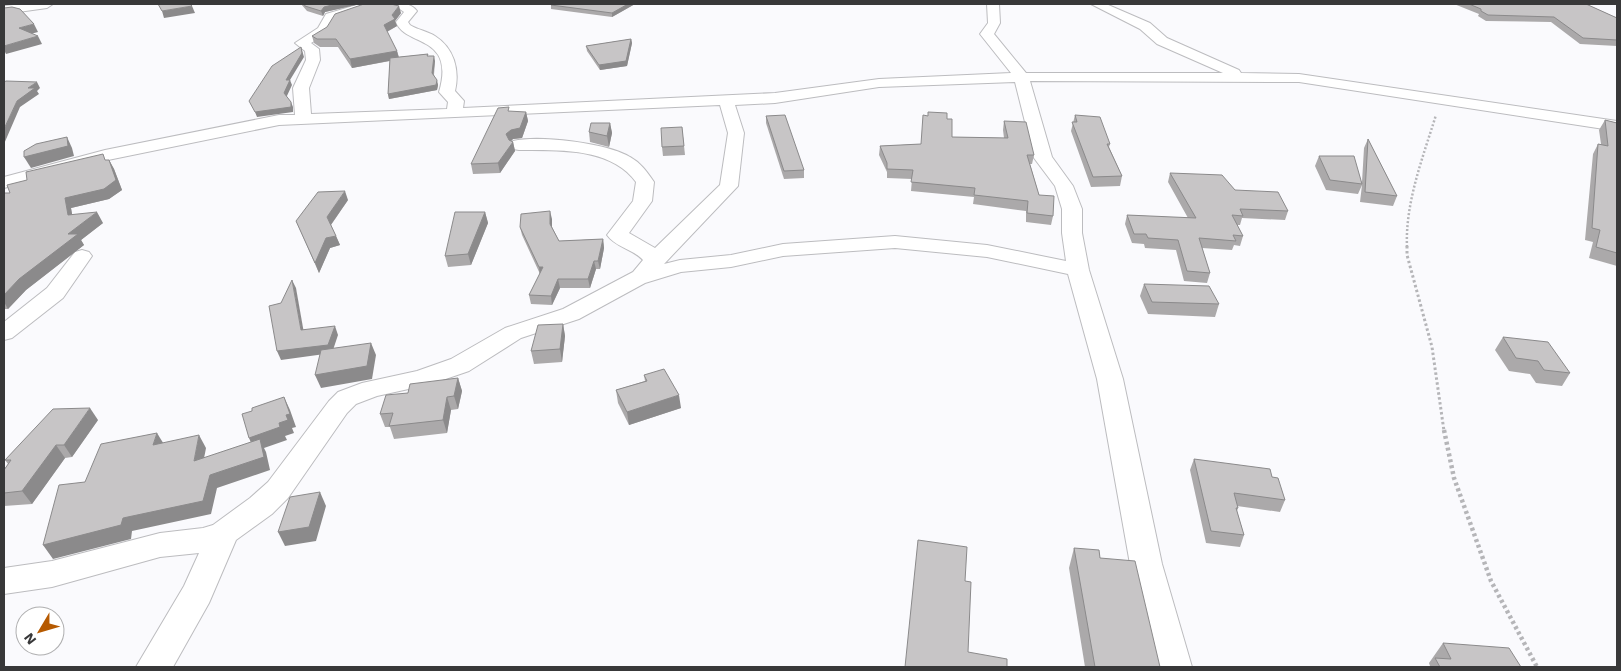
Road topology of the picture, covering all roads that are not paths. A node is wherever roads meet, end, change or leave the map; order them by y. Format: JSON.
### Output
{"nodes":[{"id":1,"x":47,"y":4,"type":"edge"},
{"id":2,"x":372,"y":4,"type":"edge"},
{"id":3,"x":399,"y":4,"type":"edge"},
{"id":4,"x":993,"y":4,"type":"edge"},
{"id":5,"x":1097,"y":4,"type":"edge"},
{"id":6,"x":4,"y":10,"type":"edge"},
{"id":7,"x":1240,"y":76,"type":"junction"},
{"id":8,"x":1022,"y":77,"type":"junction"},
{"id":9,"x":726,"y":100,"type":"junction"},
{"id":10,"x":454,"y":114,"type":"junction"},
{"id":11,"x":303,"y":120,"type":"junction"},
{"id":12,"x":1617,"y":126,"type":"edge"},
{"id":13,"x":519,"y":145,"type":"dead end"},
{"id":14,"x":4,"y":183,"type":"edge"},
{"id":15,"x":82,"y":256,"type":"dead end"},
{"id":16,"x":646,"y":270,"type":"junction"},
{"id":17,"x":1078,"y":270,"type":"junction"},
{"id":18,"x":4,"y":333,"type":"edge"},
{"id":19,"x":224,"y":533,"type":"junction"},
{"id":20,"x":4,"y":581,"type":"edge"},
{"id":21,"x":154,"y":667,"type":"edge"},
{"id":22,"x":1174,"y":667,"type":"edge"}],
"edges":[{"from":1,"to":6,"type":"street"},
{"from":2,"to":11,"type":"street"},
{"from":3,"to":10,"type":"street"},
{"from":4,"to":8,"type":"street"},
{"from":5,"to":7,"type":"street"},
{"from":7,"to":8,"type":"street"},
{"from":7,"to":12,"type":"street"},
{"from":8,"to":9,"type":"street"},
{"from":8,"to":17,"type":"street"},
{"from":9,"to":10,"type":"street"},
{"from":9,"to":16,"type":"street"},
{"from":10,"to":11,"type":"street"},
{"from":11,"to":14,"type":"street"},
{"from":13,"to":16,"type":"street"},
{"from":15,"to":18,"type":"street"},
{"from":16,"to":17,"type":"street"},
{"from":16,"to":19,"type":"street"},
{"from":17,"to":22,"type":"street"},
{"from":19,"to":20,"type":"street"},
{"from":19,"to":21,"type":"street"}]}
